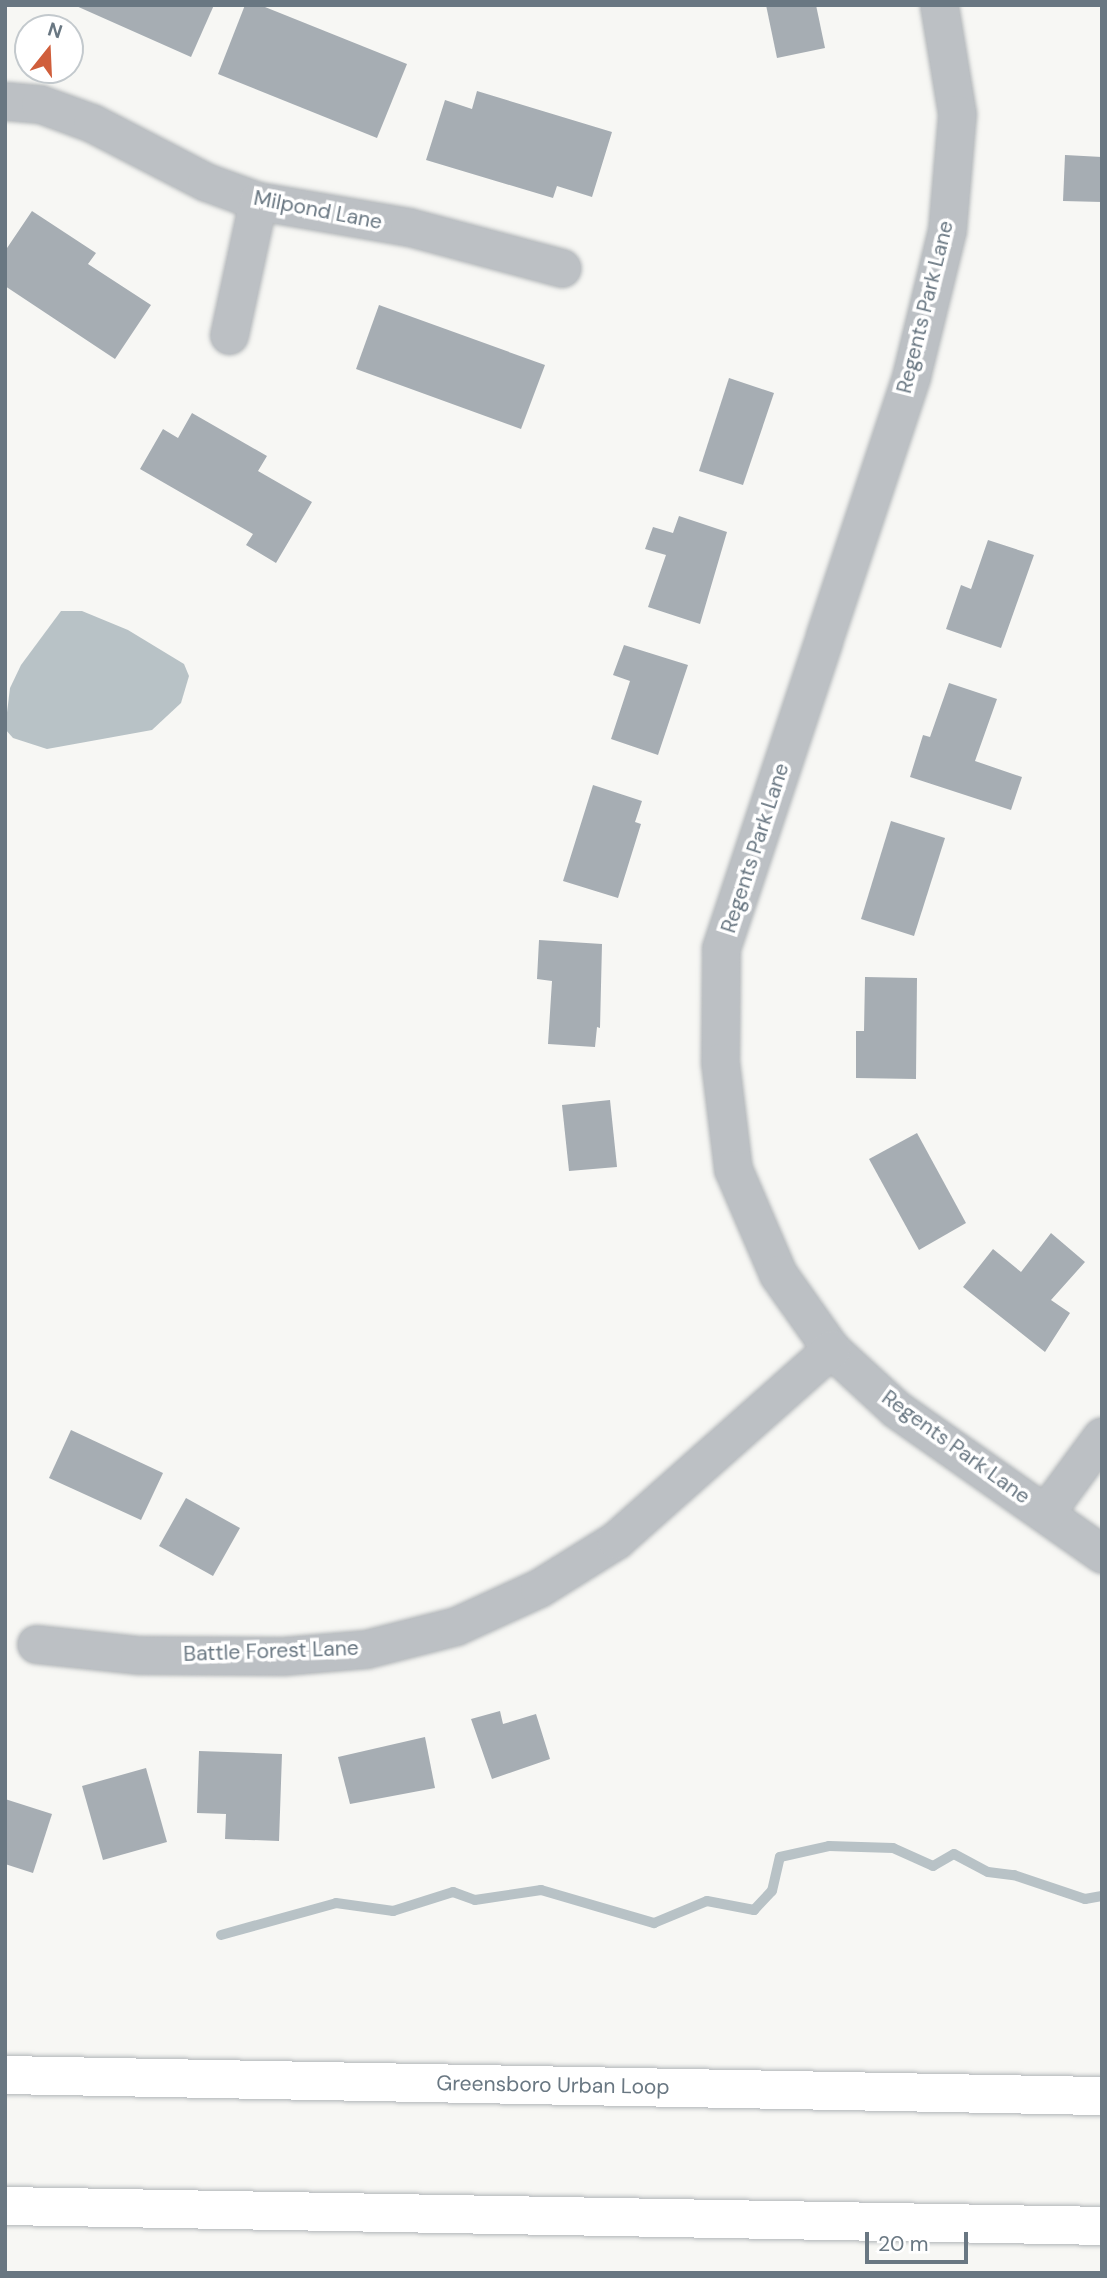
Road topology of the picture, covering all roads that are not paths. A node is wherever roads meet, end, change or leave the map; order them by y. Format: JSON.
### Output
{"nodes":[{"id":1,"x":939,"y":5,"type":"edge"},
{"id":2,"x":5,"y":101,"type":"edge"},
{"id":3,"x":258,"y":201,"type":"junction"},
{"id":4,"x":562,"y":268,"type":"dead end"},
{"id":5,"x":229,"y":335,"type":"dead end"},
{"id":6,"x":831,"y":1349,"type":"junction"},
{"id":7,"x":1102,"y":1436,"type":"edge"},
{"id":8,"x":1046,"y":1512,"type":"junction"},
{"id":9,"x":1102,"y":1554,"type":"edge"},
{"id":10,"x":36,"y":1644,"type":"dead end"},
{"id":11,"x":5,"y":2075,"type":"edge"},
{"id":12,"x":1102,"y":2096,"type":"edge"},
{"id":13,"x":5,"y":2206,"type":"edge"},
{"id":14,"x":1102,"y":2225,"type":"edge"}],
"edges":[{"from":1,"to":6,"type":"street","name":"Regents Park Lane"},
{"from":2,"to":3,"type":"street","name":"Milpond Lane"},
{"from":3,"to":4,"type":"street","name":"Milpond Lane"},
{"from":3,"to":5,"type":"street"},
{"from":6,"to":8,"type":"street","name":"Regents Park Lane"},
{"from":6,"to":10,"type":"street","name":"Battle Forest Lane"},
{"from":7,"to":8,"type":"street"},
{"from":8,"to":9,"type":"street","name":"Regents Park Lane"},
{"from":11,"to":12,"type":"highway","name":"Greensboro Urban Loop"},
{"from":13,"to":14,"type":"highway"}]}
